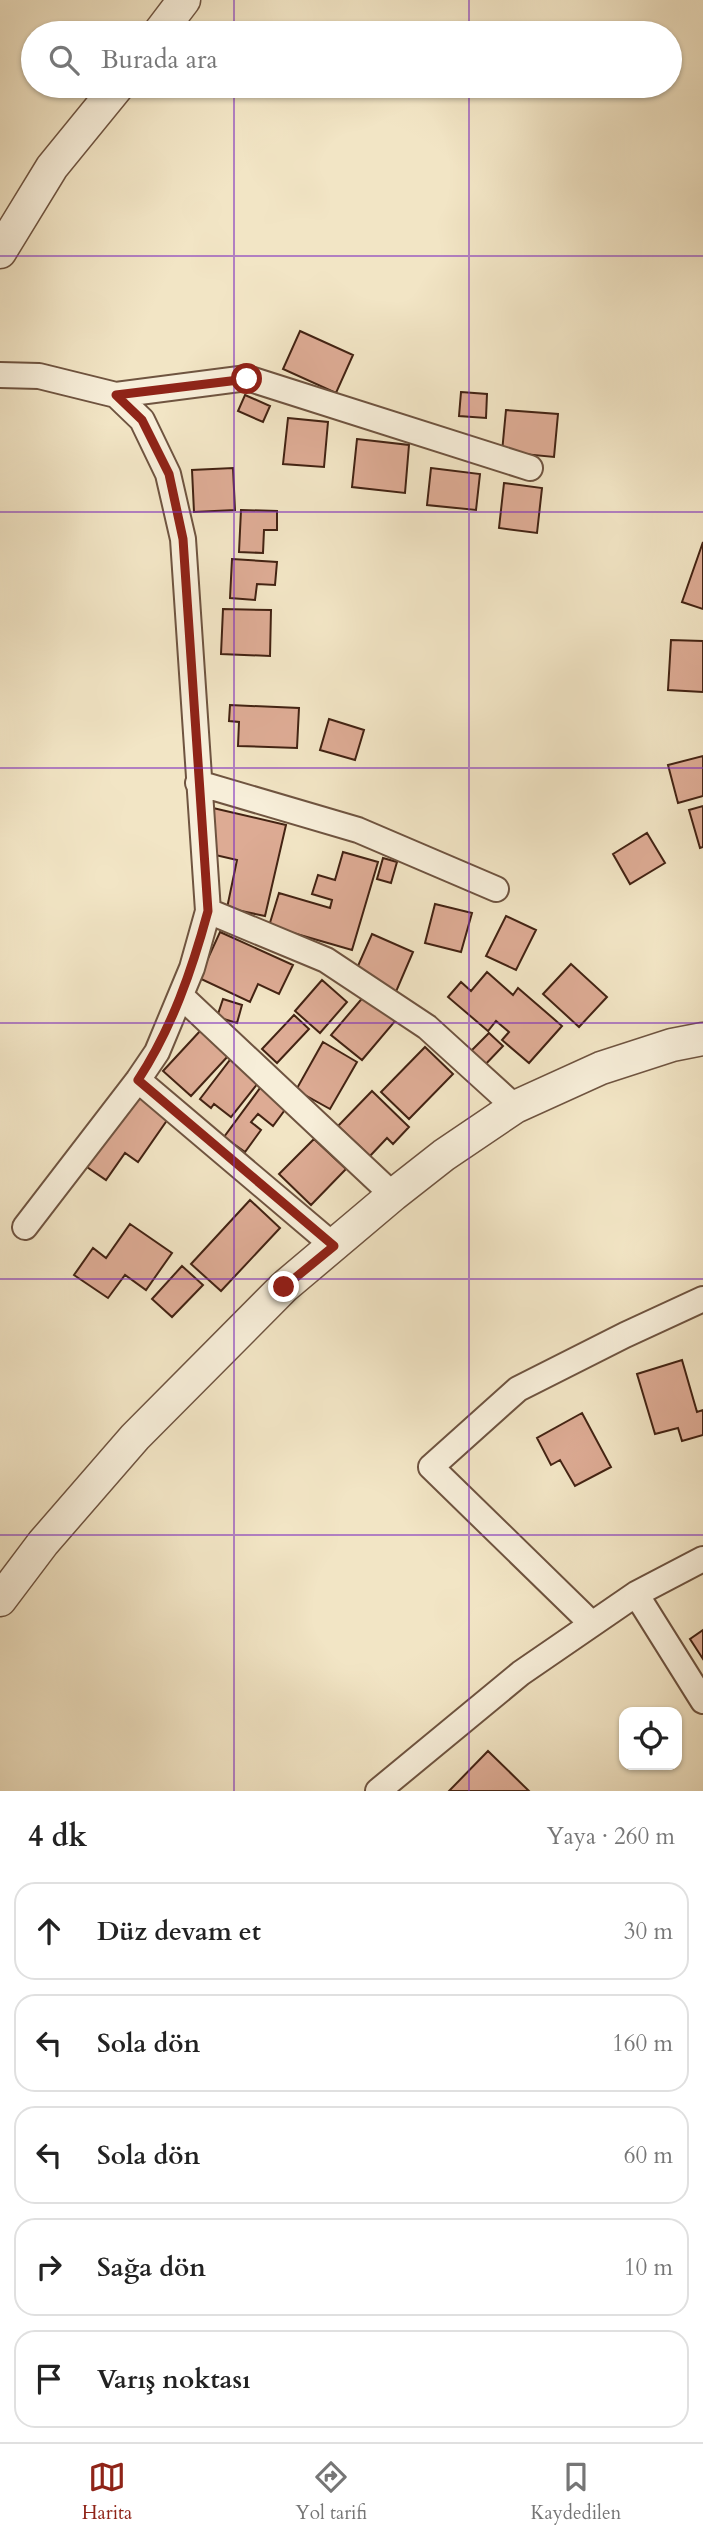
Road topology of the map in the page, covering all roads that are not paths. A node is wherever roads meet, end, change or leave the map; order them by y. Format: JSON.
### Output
{"nodes":[{"id":1,"x":184,"y":0,"type":"edge"},
{"id":2,"x":168,"y":21,"type":"edge"},
{"id":3,"x":108,"y":98,"type":"edge"},
{"id":4,"x":0,"y":252,"type":"edge"},
{"id":5,"x":0,"y":375,"type":"edge"},
{"id":6,"x":116,"y":395,"type":"junction"},
{"id":7,"x":530,"y":468,"type":"dead end"},
{"id":8,"x":198,"y":783,"type":"junction"},
{"id":9,"x":496,"y":889,"type":"dead end"},
{"id":10,"x":208,"y":911,"type":"junction"},
{"id":11,"x":181,"y":996,"type":"junction"},
{"id":12,"x":703,"y":1039,"type":"edge"},
{"id":13,"x":138,"y":1080,"type":"junction"},
{"id":14,"x":515,"y":1107,"type":"junction"},
{"id":15,"x":393,"y":1195,"type":"junction"},
{"id":16,"x":25,"y":1227,"type":"dead end"},
{"id":17,"x":334,"y":1246,"type":"junction"},
{"id":18,"x":703,"y":1299,"type":"edge"},
{"id":19,"x":703,"y":1559,"type":"edge"},
{"id":20,"x":636,"y":1594,"type":"junction"},
{"id":21,"x":0,"y":1600,"type":"edge"},
{"id":22,"x":592,"y":1624,"type":"junction"},
{"id":23,"x":703,"y":1701,"type":"edge"},
{"id":24,"x":378,"y":1791,"type":"edge"}],
"edges":[{"from":1,"to":2,"type":"street"},
{"from":3,"to":4,"type":"street"},
{"from":5,"to":6,"type":"street"},
{"from":6,"to":7,"type":"street"},
{"from":6,"to":8,"type":"street"},
{"from":8,"to":9,"type":"street"},
{"from":8,"to":10,"type":"street"},
{"from":10,"to":11,"type":"street"},
{"from":10,"to":14,"type":"street"},
{"from":11,"to":13,"type":"street"},
{"from":11,"to":15,"type":"street"},
{"from":12,"to":14,"type":"street"},
{"from":13,"to":16,"type":"street"},
{"from":13,"to":17,"type":"street"},
{"from":14,"to":15,"type":"street"},
{"from":15,"to":17,"type":"street"},
{"from":17,"to":21,"type":"street"},
{"from":18,"to":22,"type":"street"},
{"from":19,"to":20,"type":"street"},
{"from":20,"to":22,"type":"street"},
{"from":20,"to":23,"type":"street"},
{"from":22,"to":24,"type":"street"}]}
